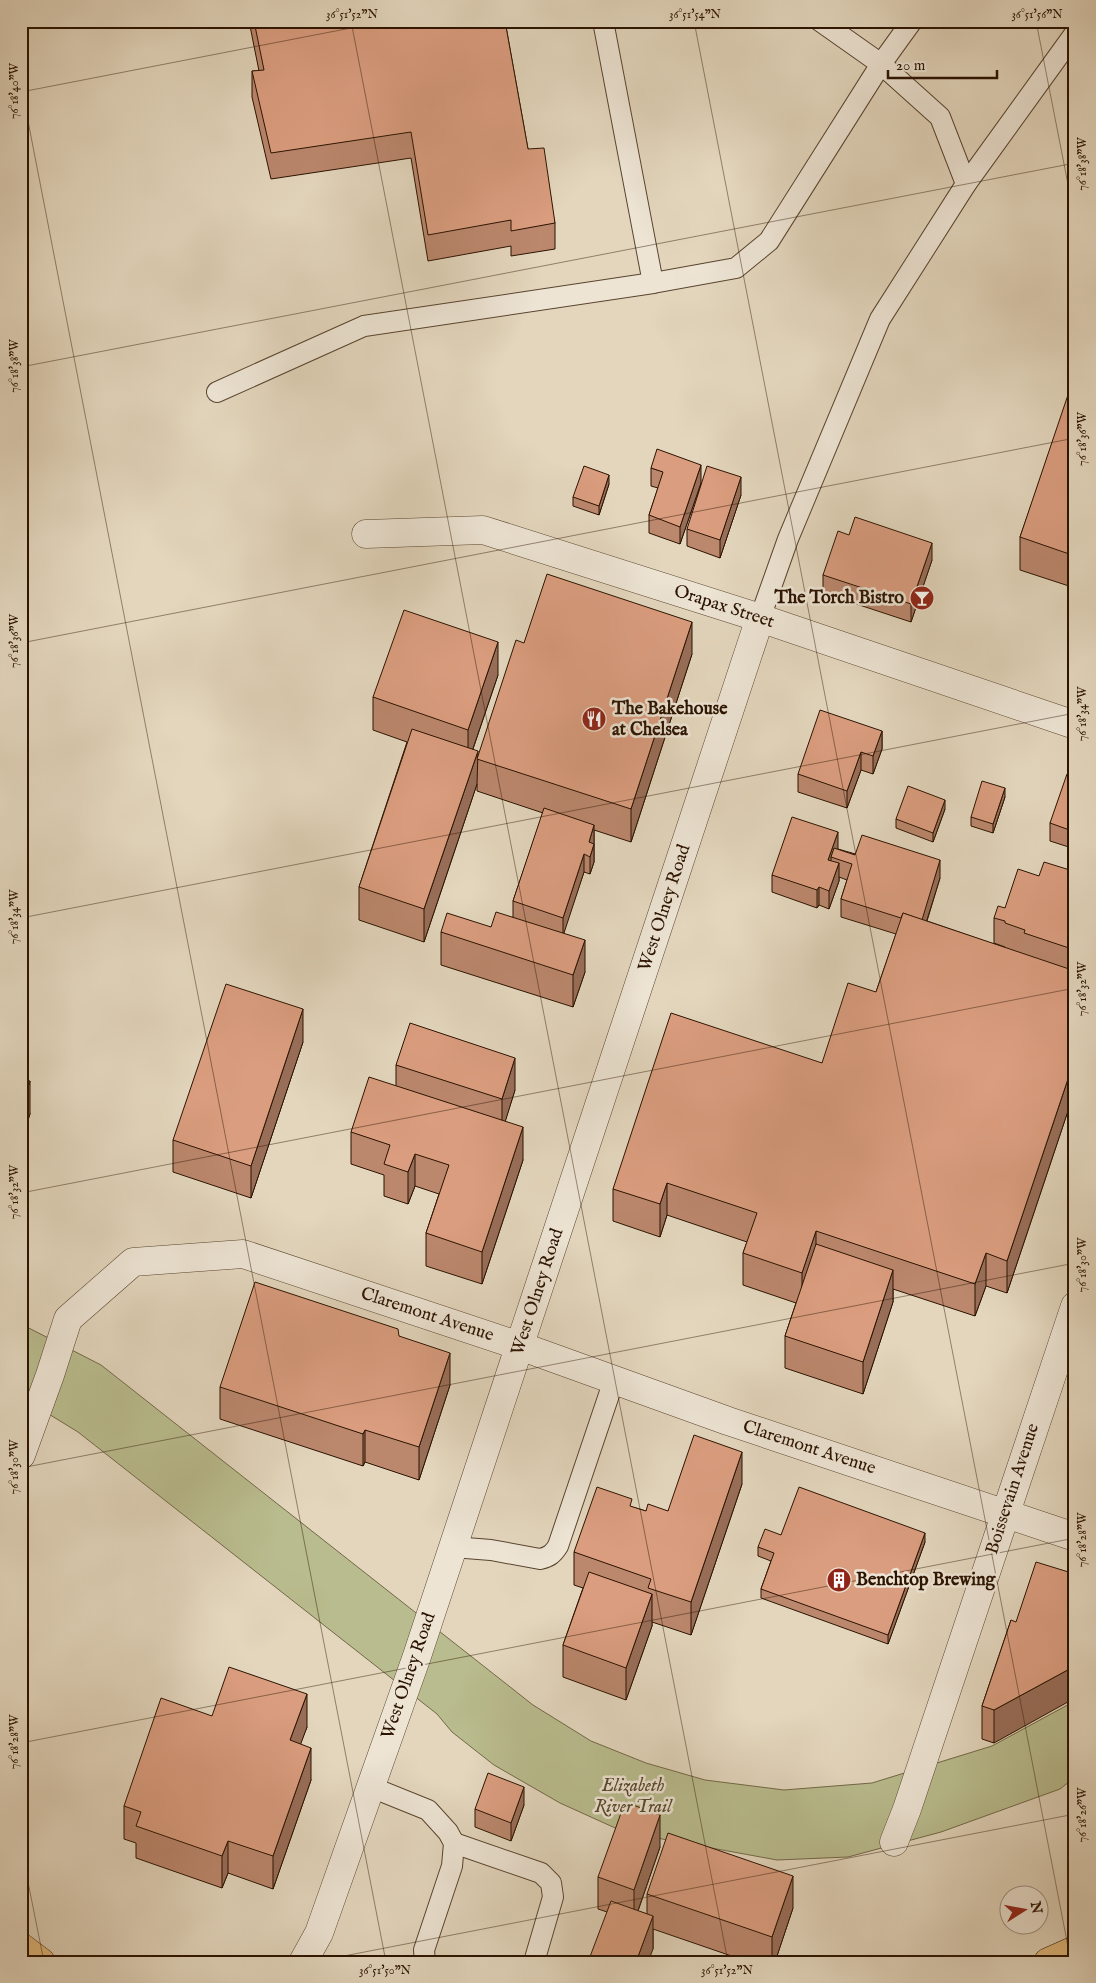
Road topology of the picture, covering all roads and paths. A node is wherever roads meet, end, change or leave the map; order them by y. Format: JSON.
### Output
{"nodes":[{"id":1,"x":603,"y":21,"type":"edge"},
{"id":2,"x":820,"y":21,"type":"edge"},
{"id":3,"x":912,"y":21,"type":"edge"},
{"id":4,"x":1075,"y":33,"type":"edge"},
{"id":5,"x":881,"y":64,"type":"junction"},
{"id":6,"x":966,"y":184,"type":"junction"},
{"id":7,"x":653,"y":283,"type":"junction"},
{"id":8,"x":216,"y":392,"type":"dead end"},
{"id":9,"x":366,"y":534,"type":"dead end"},
{"id":10,"x":760,"y":618,"type":"junction"},
{"id":11,"x":1075,"y":725,"type":"edge"},
{"id":12,"x":1075,"y":1306,"type":"edge"},
{"id":13,"x":520,"y":1346,"type":"junction"},
{"id":14,"x":614,"y":1380,"type":"junction"},
{"id":15,"x":21,"y":1455,"type":"edge"},
{"id":16,"x":1005,"y":1513,"type":"junction"},
{"id":17,"x":1075,"y":1537,"type":"edge"},
{"id":18,"x":453,"y":1547,"type":"junction"},
{"id":19,"x":371,"y":1787,"type":"junction"},
{"id":20,"x":894,"y":1842,"type":"dead end"},
{"id":21,"x":454,"y":1843,"type":"junction"},
{"id":22,"x":21,"y":1947,"type":"edge"},
{"id":23,"x":1075,"y":1950,"type":"edge"},
{"id":24,"x":41,"y":1962,"type":"edge"},
{"id":25,"x":303,"y":1962,"type":"edge"},
{"id":26,"x":425,"y":1962,"type":"edge"},
{"id":27,"x":534,"y":1962,"type":"edge"},
{"id":28,"x":1048,"y":1962,"type":"edge"}],
"edges":[{"from":1,"to":7,"type":"lane"},
{"from":2,"to":5,"type":"lane"},
{"from":3,"to":5,"type":"lane"},
{"from":4,"to":6,"type":"lane"},
{"from":5,"to":6,"type":"lane"},
{"from":5,"to":7,"type":"lane"},
{"from":6,"to":10,"type":"lane"},
{"from":7,"to":8,"type":"lane"},
{"from":9,"to":10,"type":"street","name":"Orapax Street"},
{"from":10,"to":11,"type":"street","name":"Orapax Street"},
{"from":10,"to":13,"type":"street","name":"West Olney Road"},
{"from":12,"to":16,"type":"street","name":"Boissevain Avenue"},
{"from":13,"to":14,"type":"street","name":"Claremont Avenue"},
{"from":13,"to":15,"type":"street","name":"Claremont Avenue"},
{"from":13,"to":18,"type":"street","name":"West Olney Road"},
{"from":14,"to":16,"type":"street","name":"Claremont Avenue"},
{"from":14,"to":18,"type":"lane"},
{"from":16,"to":17,"type":"street","name":"Claremont Avenue"},
{"from":16,"to":20,"type":"street","name":"Boissevain Avenue"},
{"from":18,"to":19,"type":"street","name":"West Olney Road"},
{"from":19,"to":21,"type":"lane"},
{"from":19,"to":25,"type":"street","name":"West Olney Road"},
{"from":21,"to":26,"type":"lane"},
{"from":21,"to":27,"type":"lane"},
{"from":22,"to":24,"type":"highway"},
{"from":23,"to":28,"type":"highway"}]}
